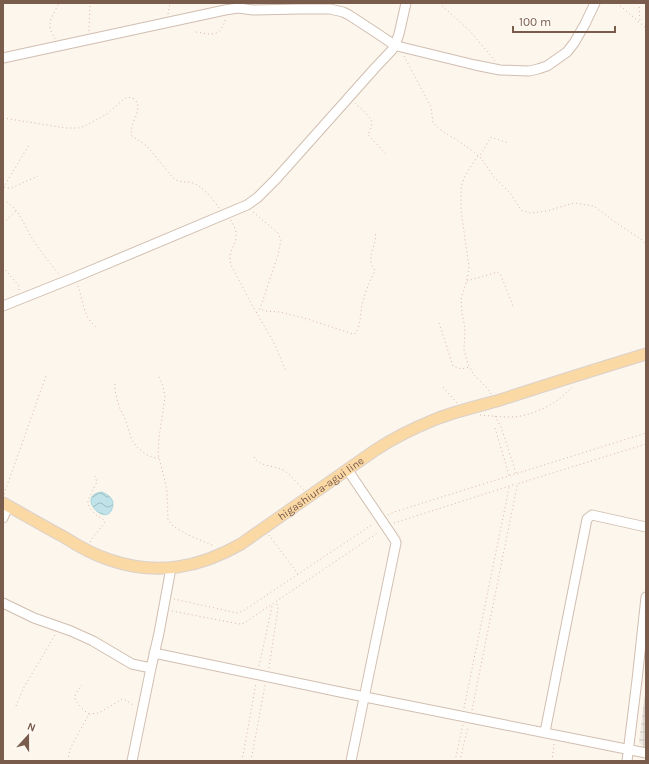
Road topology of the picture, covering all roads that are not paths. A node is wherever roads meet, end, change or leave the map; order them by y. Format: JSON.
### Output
{"nodes":[{"id":1,"x":406,"y":3,"type":"edge"},
{"id":2,"x":595,"y":3,"type":"edge"},
{"id":3,"x":236,"y":7,"type":"edge"},
{"id":4,"x":398,"y":46,"type":"junction"},
{"id":5,"x":3,"y":58,"type":"edge"},
{"id":6,"x":3,"y":306,"type":"edge"},
{"id":7,"x":646,"y":354,"type":"edge"},
{"id":8,"x":347,"y":470,"type":"junction"},
{"id":9,"x":5,"y":502,"type":"edge"},
{"id":10,"x":3,"y":518,"type":"edge"},
{"id":11,"x":646,"y":527,"type":"edge"},
{"id":12,"x":171,"y":568,"type":"junction"},
{"id":13,"x":646,"y":597,"type":"edge"},
{"id":14,"x":3,"y":603,"type":"edge"},
{"id":15,"x":154,"y":653,"type":"junction"},
{"id":16,"x":151,"y":668,"type":"junction"},
{"id":17,"x":364,"y":696,"type":"junction"},
{"id":18,"x":545,"y":732,"type":"junction"},
{"id":19,"x":628,"y":749,"type":"junction"},
{"id":20,"x":646,"y":753,"type":"edge"},
{"id":21,"x":132,"y":761,"type":"edge"},
{"id":22,"x":351,"y":761,"type":"edge"},
{"id":23,"x":627,"y":761,"type":"edge"}],
"edges":[{"from":1,"to":4,"type":"street"},
{"from":2,"to":4,"type":"street"},
{"from":3,"to":4,"type":"street"},
{"from":3,"to":5,"type":"street"},
{"from":4,"to":6,"type":"street"},
{"from":7,"to":8,"type":"main road","name":"higashiura-agui line"},
{"from":8,"to":12,"type":"main road","name":"higashiura-agui line"},
{"from":8,"to":17,"type":"street"},
{"from":9,"to":10,"type":"street"},
{"from":9,"to":12,"type":"main road","name":"higashiura-agui line"},
{"from":11,"to":18,"type":"street"},
{"from":12,"to":15,"type":"street"},
{"from":13,"to":19,"type":"street"},
{"from":14,"to":16,"type":"street"},
{"from":15,"to":16,"type":"street"},
{"from":15,"to":17,"type":"street"},
{"from":16,"to":21,"type":"street"},
{"from":17,"to":18,"type":"street"},
{"from":17,"to":22,"type":"street"},
{"from":18,"to":19,"type":"street"},
{"from":19,"to":20,"type":"street"},
{"from":19,"to":23,"type":"street"}]}
